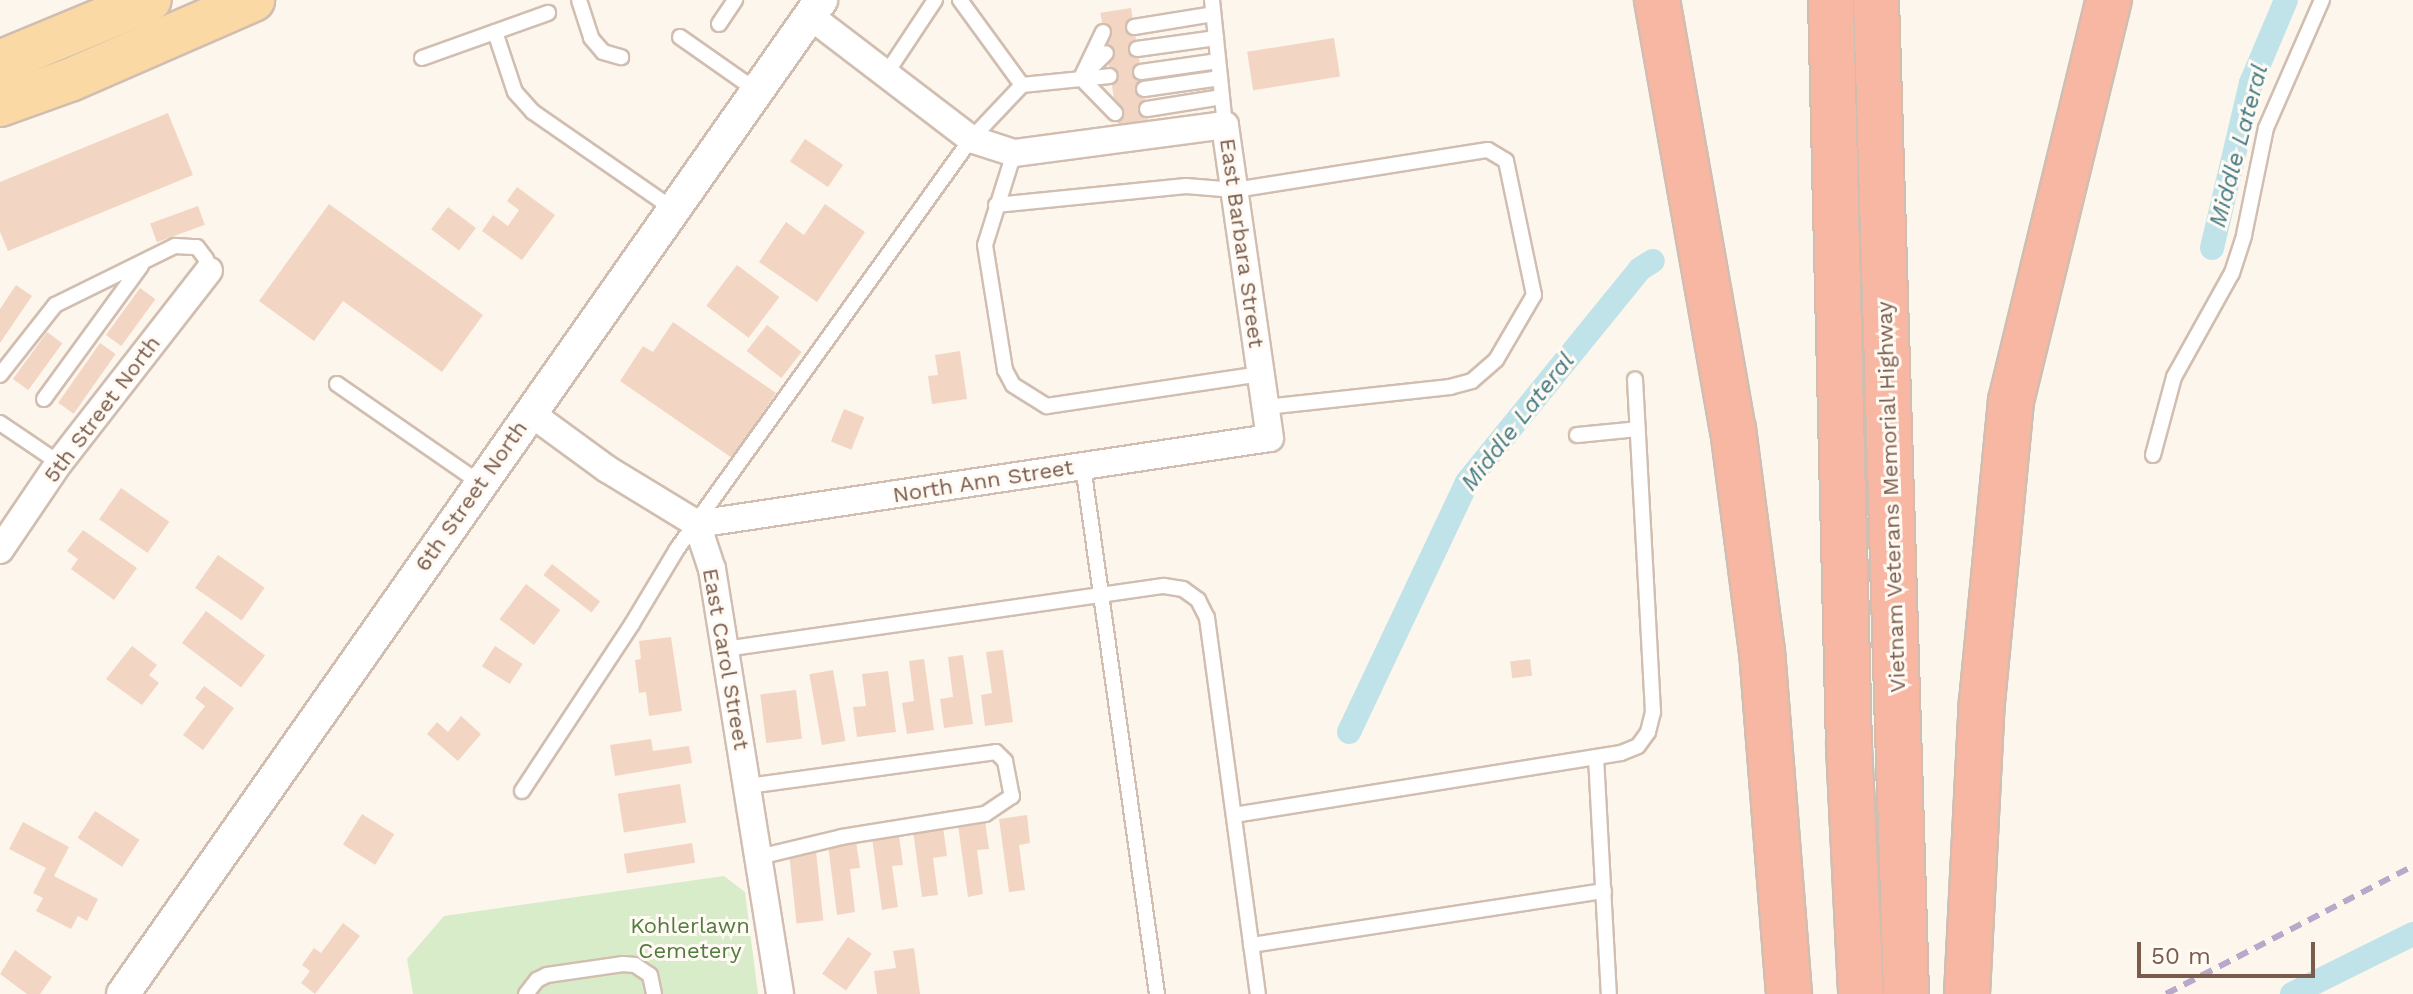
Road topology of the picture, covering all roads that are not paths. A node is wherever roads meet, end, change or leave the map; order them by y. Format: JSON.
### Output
{"nodes":[{"id":1,"x":150,"y":0,"type":"edge"},
{"id":2,"x":253,"y":0,"type":"edge"},
{"id":3,"x":579,"y":0,"type":"edge"},
{"id":4,"x":735,"y":0,"type":"edge"},
{"id":5,"x":935,"y":0,"type":"edge"},
{"id":6,"x":960,"y":0,"type":"edge"},
{"id":7,"x":1657,"y":0,"type":"edge"},
{"id":8,"x":1670,"y":0,"type":"edge"},
{"id":9,"x":1831,"y":0,"type":"edge"},
{"id":10,"x":1876,"y":0,"type":"edge"},
{"id":11,"x":2109,"y":0,"type":"edge"},
{"id":12,"x":2322,"y":0,"type":"edge"},
{"id":13,"x":1212,"y":7,"type":"edge"},
{"id":14,"x":816,"y":8,"type":"edge"},
{"id":15,"x":548,"y":13,"type":"dead end"},
{"id":16,"x":719,"y":24,"type":"dead end"},
{"id":17,"x":1134,"y":27,"type":"dead end"},
{"id":18,"x":495,"y":32,"type":"junction"},
{"id":19,"x":1103,"y":32,"type":"dead end"},
{"id":20,"x":680,"y":37,"type":"dead end"},
{"id":21,"x":1216,"y":38,"type":"junction"},
{"id":22,"x":1137,"y":49,"type":"dead end"},
{"id":23,"x":1106,"y":53,"type":"dead end"},
{"id":24,"x":621,"y":57,"type":"dead end"},
{"id":25,"x":422,"y":58,"type":"dead end"},
{"id":26,"x":1218,"y":61,"type":"junction"},
{"id":27,"x":0,"y":62,"type":"edge"},
{"id":28,"x":1141,"y":72,"type":"dead end"},
{"id":29,"x":886,"y":74,"type":"junction"},
{"id":30,"x":1110,"y":76,"type":"dead end"},
{"id":31,"x":1081,"y":78,"type":"junction"},
{"id":32,"x":1220,"y":78,"type":"junction"},
{"id":33,"x":1022,"y":85,"type":"junction"},
{"id":34,"x":1144,"y":89,"type":"dead end"},
{"id":35,"x":757,"y":91,"type":"junction"},
{"id":36,"x":1113,"y":94,"type":"dead end"},
{"id":37,"x":1673,"y":94,"type":"junction"},
{"id":38,"x":1222,"y":97,"type":"junction"},
{"id":39,"x":0,"y":105,"type":"edge"},
{"id":40,"x":1147,"y":109,"type":"dead end"},
{"id":41,"x":1115,"y":113,"type":"dead end"},
{"id":42,"x":1225,"y":125,"type":"junction"},
{"id":43,"x":971,"y":139,"type":"junction"},
{"id":44,"x":1014,"y":153,"type":"junction"},
{"id":45,"x":1235,"y":190,"type":"junction"},
{"id":46,"x":996,"y":205,"type":"junction"},
{"id":47,"x":673,"y":209,"type":"junction"},
{"id":48,"x":144,"y":263,"type":"junction"},
{"id":49,"x":209,"y":270,"type":"joint"},
{"id":50,"x":1261,"y":374,"type":"junction"},
{"id":51,"x":0,"y":375,"type":"edge"},
{"id":52,"x":1635,"y":379,"type":"dead end"},
{"id":53,"x":337,"y":384,"type":"dead end"},
{"id":54,"x":44,"y":399,"type":"dead end"},
{"id":55,"x":1266,"y":407,"type":"junction"},
{"id":56,"x":529,"y":412,"type":"junction"},
{"id":57,"x":0,"y":423,"type":"edge"},
{"id":58,"x":1638,"y":429,"type":"junction"},
{"id":59,"x":1577,"y":435,"type":"dead end"},
{"id":60,"x":1270,"y":438,"type":"joint"},
{"id":61,"x":2153,"y":455,"type":"dead end"},
{"id":62,"x":59,"y":463,"type":"junction"},
{"id":63,"x":1083,"y":466,"type":"junction"},
{"id":64,"x":480,"y":483,"type":"junction"},
{"id":65,"x":697,"y":524,"type":"junction"},
{"id":66,"x":0,"y":550,"type":"edge"},
{"id":67,"x":1101,"y":595,"type":"junction"},
{"id":68,"x":725,"y":649,"type":"junction"},
{"id":69,"x":1596,"y":757,"type":"junction"},
{"id":70,"x":748,"y":786,"type":"junction"},
{"id":71,"x":522,"y":791,"type":"dead end"},
{"id":72,"x":1234,"y":815,"type":"junction"},
{"id":73,"x":759,"y":857,"type":"junction"},
{"id":74,"x":1604,"y":891,"type":"junction"},
{"id":75,"x":1251,"y":945,"type":"junction"},
{"id":76,"x":123,"y":994,"type":"edge"},
{"id":77,"x":526,"y":994,"type":"edge"},
{"id":78,"x":654,"y":994,"type":"edge"},
{"id":79,"x":780,"y":994,"type":"edge"},
{"id":80,"x":1157,"y":994,"type":"edge"},
{"id":81,"x":1258,"y":994,"type":"edge"},
{"id":82,"x":1609,"y":994,"type":"edge"},
{"id":83,"x":1789,"y":994,"type":"edge"},
{"id":84,"x":1861,"y":994,"type":"edge"},
{"id":85,"x":1906,"y":994,"type":"edge"},
{"id":86,"x":1967,"y":994,"type":"edge"}],
"edges":[{"from":1,"to":27,"type":"main road"},
{"from":2,"to":39,"type":"main road"},
{"from":3,"to":24,"type":"lane"},
{"from":4,"to":16,"type":"lane"},
{"from":5,"to":29,"type":"lane"},
{"from":6,"to":33,"type":"lane"},
{"from":7,"to":37,"type":"highway"},
{"from":8,"to":37,"type":"highway"},
{"from":9,"to":84,"type":"highway","name":"Vietnam Veterans Memorial Highway"},
{"from":10,"to":85,"type":"highway","name":"Vietnam Veterans Memorial Highway"},
{"from":11,"to":86,"type":"highway"},
{"from":12,"to":61,"type":"lane"},
{"from":13,"to":17,"type":"lane"},
{"from":13,"to":21,"type":"lane"},
{"from":14,"to":29,"type":"street","name":"East Barbara Street"},
{"from":14,"to":35,"type":"street","name":"6th Street North"},
{"from":15,"to":18,"type":"lane"},
{"from":18,"to":25,"type":"lane"},
{"from":18,"to":47,"type":"lane"},
{"from":19,"to":31,"type":"lane"},
{"from":20,"to":35,"type":"lane"},
{"from":21,"to":22,"type":"lane"},
{"from":21,"to":26,"type":"lane"},
{"from":23,"to":31,"type":"lane"},
{"from":26,"to":28,"type":"lane"},
{"from":26,"to":32,"type":"lane"},
{"from":29,"to":43,"type":"street","name":"East Barbara Street"},
{"from":30,"to":31,"type":"lane"},
{"from":31,"to":33,"type":"lane"},
{"from":31,"to":36,"type":"lane"},
{"from":31,"to":41,"type":"lane"},
{"from":32,"to":34,"type":"lane"},
{"from":32,"to":38,"type":"lane"},
{"from":33,"to":43,"type":"lane"},
{"from":35,"to":47,"type":"street","name":"6th Street North"},
{"from":37,"to":83,"type":"highway"},
{"from":38,"to":40,"type":"lane"},
{"from":38,"to":42,"type":"lane"},
{"from":42,"to":44,"type":"street","name":"East Barbara Street"},
{"from":42,"to":45,"type":"street","name":"East Barbara Street"},
{"from":43,"to":44,"type":"street","name":"East Barbara Street"},
{"from":43,"to":65,"type":"lane"},
{"from":44,"to":46,"type":"lane"},
{"from":45,"to":46,"type":"lane"},
{"from":45,"to":50,"type":"street","name":"East Barbara Street"},
{"from":45,"to":55,"type":"lane"},
{"from":46,"to":50,"type":"lane"},
{"from":47,"to":56,"type":"street","name":"6th Street North"},
{"from":48,"to":49,"type":"lane"},
{"from":48,"to":51,"type":"lane"},
{"from":48,"to":54,"type":"lane"},
{"from":49,"to":62,"type":"street","name":"5th Street North"},
{"from":50,"to":55,"type":"street","name":"East Barbara Street"},
{"from":52,"to":58,"type":"lane"},
{"from":53,"to":64,"type":"lane"},
{"from":55,"to":60,"type":"street","name":"East Barbara Street"},
{"from":56,"to":64,"type":"street","name":"6th Street North"},
{"from":56,"to":65,"type":"street"},
{"from":57,"to":62,"type":"lane"},
{"from":58,"to":59,"type":"lane"},
{"from":58,"to":69,"type":"lane"},
{"from":60,"to":63,"type":"street","name":"North Ann Street"},
{"from":62,"to":66,"type":"street","name":"5th Street North"},
{"from":63,"to":65,"type":"street","name":"North Ann Street"},
{"from":63,"to":67,"type":"lane"},
{"from":64,"to":76,"type":"street","name":"6th Street North"},
{"from":65,"to":68,"type":"street","name":"East Carol Street"},
{"from":65,"to":71,"type":"lane"},
{"from":67,"to":68,"type":"lane"},
{"from":67,"to":72,"type":"lane"},
{"from":67,"to":80,"type":"lane"},
{"from":68,"to":70,"type":"street","name":"East Carol Street"},
{"from":69,"to":72,"type":"lane"},
{"from":69,"to":74,"type":"lane"},
{"from":70,"to":73,"type":"street","name":"East Carol Street"},
{"from":70,"to":73,"type":"lane"},
{"from":72,"to":75,"type":"lane"},
{"from":73,"to":79,"type":"street","name":"East Carol Street"},
{"from":74,"to":75,"type":"lane"},
{"from":74,"to":82,"type":"lane"},
{"from":75,"to":81,"type":"lane"},
{"from":77,"to":78,"type":"lane"}]}
